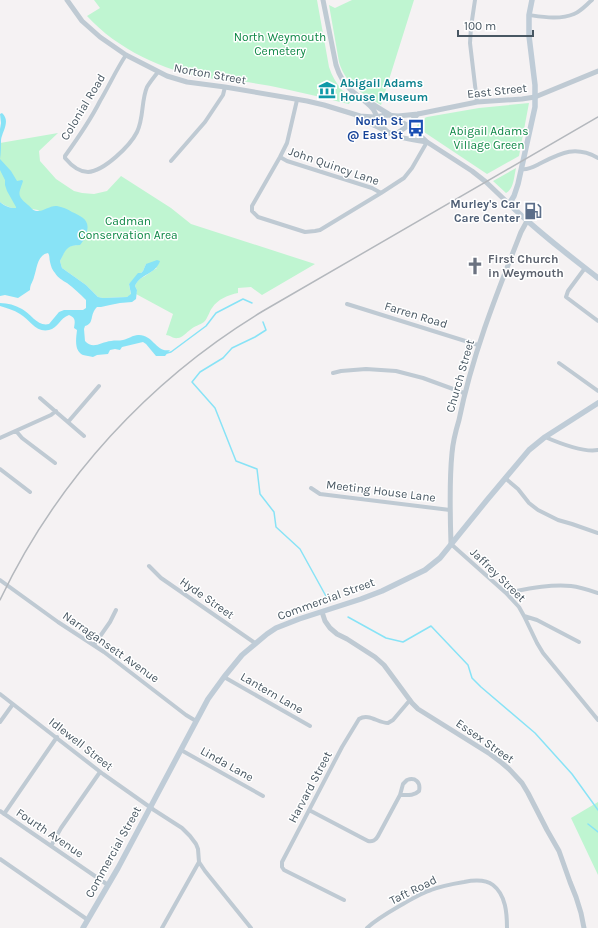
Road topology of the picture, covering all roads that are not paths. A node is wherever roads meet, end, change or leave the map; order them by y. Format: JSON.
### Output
{"nodes":[{"id":1,"x":68,"y":0,"type":"edge"},
{"id":2,"x":323,"y":0,"type":"edge"},
{"id":3,"x":475,"y":0,"type":"edge"},
{"id":4,"x":532,"y":0,"type":"edge"},
{"id":5,"x":592,"y":0,"type":"edge"},
{"id":6,"x":529,"y":15,"type":"junction"},
{"id":7,"x":126,"y":55,"type":"junction"},
{"id":8,"x":598,"y":71,"type":"edge"},
{"id":9,"x":158,"y":72,"type":"junction"},
{"id":10,"x":225,"y":87,"type":"junction"},
{"id":11,"x":359,"y":96,"type":"junction"},
{"id":12,"x":534,"y":97,"type":"junction"},
{"id":13,"x":297,"y":100,"type":"junction"},
{"id":14,"x":477,"y":102,"type":"junction"},
{"id":15,"x":351,"y":114,"type":"junction"},
{"id":16,"x":418,"y":114,"type":"junction"},
{"id":17,"x":390,"y":115,"type":"junction"},
{"id":18,"x":377,"y":116,"type":"junction"},
{"id":19,"x":407,"y":125,"type":"junction"},
{"id":20,"x":389,"y":133,"type":"junction"},
{"id":21,"x":427,"y":142,"type":"junction"},
{"id":22,"x":280,"y":157,"type":"junction"},
{"id":23,"x":598,"y":158,"type":"edge"},
{"id":24,"x":171,"y":161,"type":"dead end"},
{"id":25,"x":522,"y":170,"type":"junction"},
{"id":26,"x":381,"y":193,"type":"junction"},
{"id":27,"x":509,"y":204,"type":"junction"},
{"id":28,"x":527,"y":221,"type":"junction"},
{"id":29,"x":585,"y":268,"type":"junction"},
{"id":30,"x":598,"y":278,"type":"edge"},
{"id":31,"x":347,"y":304,"type":"dead end"},
{"id":32,"x":598,"y":321,"type":"edge"},
{"id":33,"x":478,"y":345,"type":"junction"},
{"id":34,"x":559,"y":363,"type":"dead end"},
{"id":35,"x":332,"y":373,"type":"dead end"},
{"id":36,"x":99,"y":386,"type":"dead end"},
{"id":37,"x":598,"y":391,"type":"edge"},
{"id":38,"x":464,"y":393,"type":"junction"},
{"id":39,"x":40,"y":398,"type":"dead end"},
{"id":40,"x":598,"y":403,"type":"edge"},
{"id":41,"x":56,"y":411,"type":"junction"},
{"id":42,"x":68,"y":422,"type":"junction"},
{"id":43,"x":16,"y":431,"type":"junction"},
{"id":44,"x":84,"y":436,"type":"dead end"},
{"id":45,"x":545,"y":437,"type":"junction"},
{"id":46,"x":0,"y":438,"type":"edge"},
{"id":47,"x":598,"y":450,"type":"edge"},
{"id":48,"x":55,"y":463,"type":"dead end"},
{"id":49,"x":0,"y":469,"type":"edge"},
{"id":50,"x":505,"y":478,"type":"junction"},
{"id":51,"x":311,"y":488,"type":"dead end"},
{"id":52,"x":30,"y":492,"type":"dead end"},
{"id":53,"x":450,"y":510,"type":"junction"},
{"id":54,"x":598,"y":527,"type":"edge"},
{"id":55,"x":597,"y":533,"type":"edge"},
{"id":56,"x":451,"y":544,"type":"junction"},
{"id":57,"x":149,"y":566,"type":"dead end"},
{"id":58,"x":0,"y":580,"type":"edge"},
{"id":59,"x":506,"y":593,"type":"junction"},
{"id":60,"x":598,"y":593,"type":"edge"},
{"id":61,"x":116,"y":610,"type":"dead end"},
{"id":62,"x":322,"y":612,"type":"junction"},
{"id":63,"x":524,"y":616,"type":"junction"},
{"id":64,"x":579,"y":642,"type":"dead end"},
{"id":65,"x":255,"y":644,"type":"junction"},
{"id":66,"x":94,"y":645,"type":"junction"},
{"id":67,"x":224,"y":676,"type":"junction"},
{"id":68,"x":0,"y":694,"type":"edge"},
{"id":69,"x":410,"y":700,"type":"junction"},
{"id":70,"x":13,"y":704,"type":"junction"},
{"id":71,"x":596,"y":715,"type":"edge"},
{"id":72,"x":598,"y":720,"type":"edge"},
{"id":73,"x":196,"y":721,"type":"junction"},
{"id":74,"x":0,"y":722,"type":"edge"},
{"id":75,"x":310,"y":726,"type":"dead end"},
{"id":76,"x":57,"y":738,"type":"junction"},
{"id":77,"x":181,"y":750,"type":"junction"},
{"id":78,"x":100,"y":772,"type":"junction"},
{"id":79,"x":400,"y":795,"type":"junction"},
{"id":80,"x":263,"y":796,"type":"dead end"},
{"id":81,"x":150,"y":808,"type":"junction"},
{"id":82,"x":309,"y":810,"type":"junction"},
{"id":83,"x":0,"y":812,"type":"edge"},
{"id":84,"x":4,"y":814,"type":"junction"},
{"id":85,"x":51,"y":846,"type":"junction"},
{"id":86,"x":0,"y":859,"type":"edge"},
{"id":87,"x":200,"y":862,"type":"junction"},
{"id":88,"x":108,"y":885,"type":"junction"},
{"id":89,"x":344,"y":900,"type":"dead end"},
{"id":90,"x":88,"y":920,"type":"junction"},
{"id":91,"x":164,"y":923,"type":"junction"},
{"id":92,"x":83,"y":928,"type":"edge"},
{"id":93,"x":162,"y":928,"type":"edge"},
{"id":94,"x":168,"y":928,"type":"edge"},
{"id":95,"x":251,"y":928,"type":"edge"},
{"id":96,"x":367,"y":928,"type":"edge"},
{"id":97,"x":507,"y":928,"type":"edge"},
{"id":98,"x":584,"y":928,"type":"edge"}],
"edges":[{"from":1,"to":7,"type":"street","name":"Norton Street"},
{"from":2,"to":11,"type":"street"},
{"from":3,"to":14,"type":"street"},
{"from":4,"to":6,"type":"main road"},
{"from":5,"to":6,"type":"street"},
{"from":6,"to":12,"type":"main road"},
{"from":7,"to":9,"type":"street","name":"Norton Street"},
{"from":7,"to":9,"type":"street","name":"Colonial Road"},
{"from":8,"to":12,"type":"street","name":"East Street"},
{"from":9,"to":10,"type":"street","name":"Norton Street"},
{"from":10,"to":13,"type":"street","name":"Norton Street"},
{"from":10,"to":24,"type":"street"},
{"from":11,"to":17,"type":"street"},
{"from":11,"to":18,"type":"street"},
{"from":12,"to":14,"type":"street","name":"East Street"},
{"from":12,"to":25,"type":"main road"},
{"from":13,"to":15,"type":"street","name":"Norton Street"},
{"from":13,"to":22,"type":"street"},
{"from":14,"to":16,"type":"street","name":"East Street"},
{"from":15,"to":18,"type":"street","name":"Norton Street"},
{"from":15,"to":20,"type":"street","name":"Norton Street"},
{"from":16,"to":17,"type":"street","name":"East Street"},
{"from":16,"to":19,"type":"street"},
{"from":17,"to":18,"type":"street","name":"Norton Street"},
{"from":17,"to":19,"type":"street"},
{"from":18,"to":20,"type":"street"},
{"from":19,"to":20,"type":"street"},
{"from":19,"to":21,"type":"street"},
{"from":20,"to":21,"type":"street","name":"Norton Street"},
{"from":21,"to":26,"type":"street"},
{"from":21,"to":27,"type":"street"},
{"from":22,"to":26,"type":"street","name":"John Quincy Lane"},
{"from":22,"to":26,"type":"street"},
{"from":23,"to":25,"type":"street"},
{"from":25,"to":27,"type":"main road"},
{"from":27,"to":28,"type":"main road"},
{"from":28,"to":29,"type":"main road"},
{"from":28,"to":33,"type":"street","name":"Church Street"},
{"from":29,"to":30,"type":"main road"},
{"from":29,"to":32,"type":"street"},
{"from":31,"to":33,"type":"street","name":"Farren Road"},
{"from":33,"to":38,"type":"street","name":"Church Street"},
{"from":34,"to":37,"type":"street"},
{"from":35,"to":38,"type":"street"},
{"from":36,"to":42,"type":"street"},
{"from":38,"to":53,"type":"street","name":"Church Street"},
{"from":39,"to":41,"type":"street"},
{"from":40,"to":45,"type":"main road","name":"Commercial Street"},
{"from":41,"to":42,"type":"street"},
{"from":41,"to":43,"type":"street"},
{"from":42,"to":44,"type":"street"},
{"from":43,"to":46,"type":"street"},
{"from":43,"to":48,"type":"street"},
{"from":45,"to":47,"type":"street"},
{"from":45,"to":50,"type":"main road","name":"Commercial Street"},
{"from":49,"to":52,"type":"street"},
{"from":50,"to":55,"type":"street"},
{"from":50,"to":56,"type":"main road","name":"Commercial Street"},
{"from":51,"to":53,"type":"street","name":"Meeting House Lane"},
{"from":53,"to":56,"type":"street","name":"Church Street"},
{"from":54,"to":55,"type":"street"},
{"from":56,"to":59,"type":"street","name":"Jaffrey Street"},
{"from":56,"to":62,"type":"main road","name":"Commercial Street"},
{"from":57,"to":65,"type":"street","name":"Hyde Street"},
{"from":58,"to":66,"type":"street","name":"Narragansett Avenue"},
{"from":59,"to":60,"type":"street"},
{"from":59,"to":63,"type":"street","name":"Jaffrey Street"},
{"from":61,"to":66,"type":"street"},
{"from":62,"to":65,"type":"main road","name":"Commercial Street"},
{"from":62,"to":69,"type":"street","name":"Essex Street"},
{"from":63,"to":64,"type":"street"},
{"from":63,"to":71,"type":"street","name":"Jaffrey Street"},
{"from":65,"to":67,"type":"main road","name":"Commercial Street"},
{"from":66,"to":73,"type":"street","name":"Narragansett Avenue"},
{"from":67,"to":73,"type":"main road","name":"Commercial Street"},
{"from":67,"to":75,"type":"street","name":"Lantern Lane"},
{"from":68,"to":70,"type":"street","name":"Idlewell Street"},
{"from":69,"to":82,"type":"street","name":"Harvard Street"},
{"from":69,"to":98,"type":"street","name":"Essex Street"},
{"from":70,"to":74,"type":"street"},
{"from":70,"to":76,"type":"street","name":"Idlewell Street"},
{"from":71,"to":72,"type":"street","name":"Jaffrey Street"},
{"from":73,"to":77,"type":"main road","name":"Commercial Street"},
{"from":76,"to":78,"type":"street","name":"Idlewell Street"},
{"from":76,"to":84,"type":"street"},
{"from":77,"to":80,"type":"street","name":"Linda Lane"},
{"from":77,"to":81,"type":"main road","name":"Commercial Street"},
{"from":78,"to":81,"type":"street","name":"Idlewell Street"},
{"from":78,"to":85,"type":"street"},
{"from":79,"to":79,"type":"street"},
{"from":79,"to":82,"type":"street"},
{"from":81,"to":87,"type":"street","name":"Idlewell Street"},
{"from":81,"to":88,"type":"main road","name":"Commercial Street"},
{"from":82,"to":89,"type":"street","name":"Harvard Street"},
{"from":83,"to":84,"type":"street","name":"Fourth Avenue"},
{"from":84,"to":85,"type":"street","name":"Fourth Avenue"},
{"from":85,"to":88,"type":"street","name":"Fourth Avenue"},
{"from":86,"to":90,"type":"street"},
{"from":87,"to":91,"type":"street"},
{"from":87,"to":95,"type":"street","name":"Idlewell Street"},
{"from":88,"to":90,"type":"main road","name":"Commercial Street"},
{"from":90,"to":92,"type":"main road","name":"Commercial Street"},
{"from":91,"to":93,"type":"street"},
{"from":91,"to":94,"type":"street"},
{"from":96,"to":97,"type":"street","name":"Taft Road"}]}
